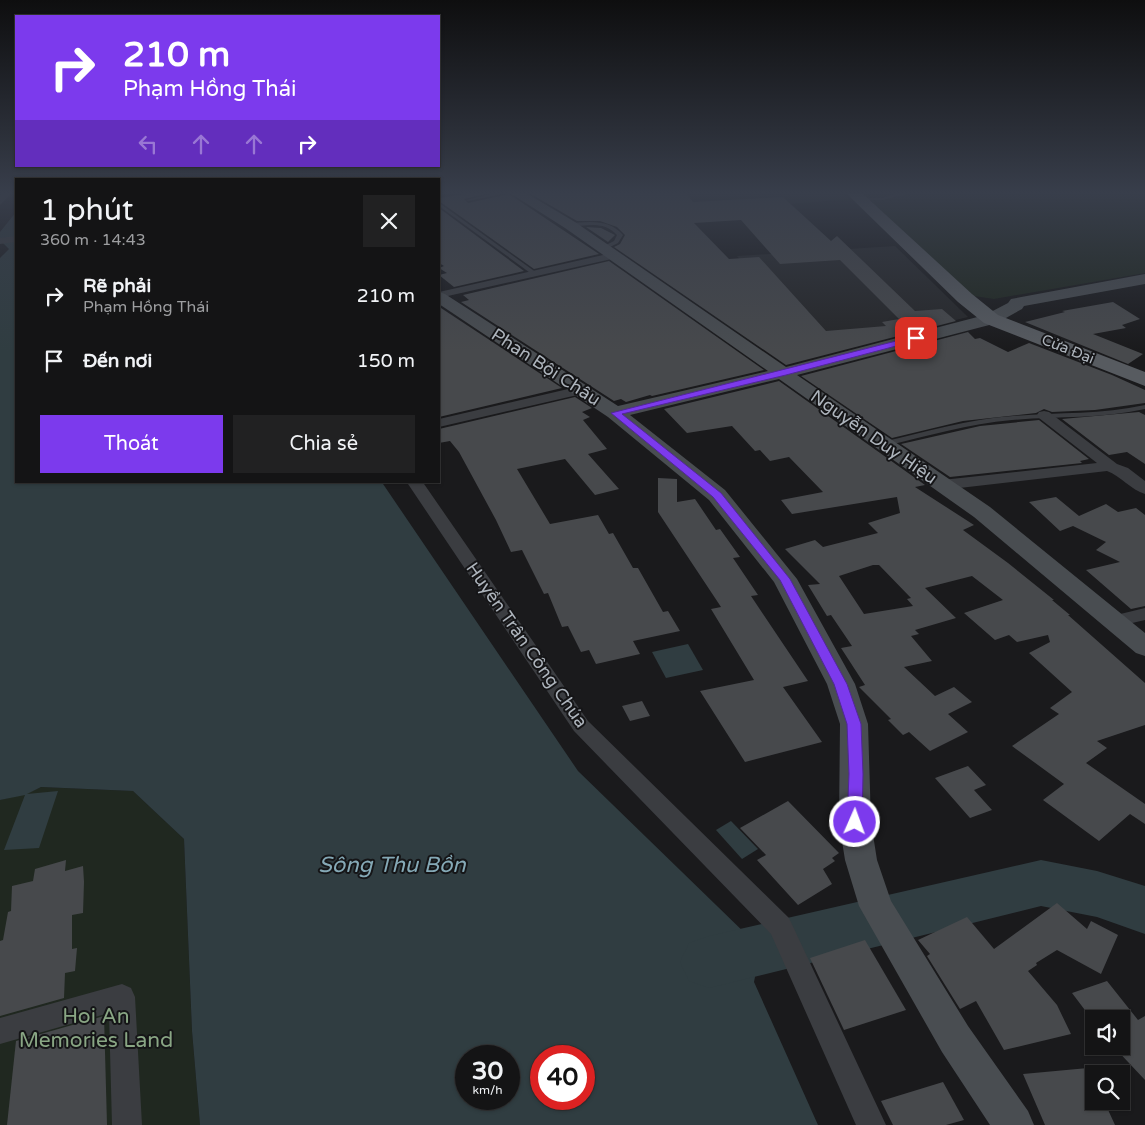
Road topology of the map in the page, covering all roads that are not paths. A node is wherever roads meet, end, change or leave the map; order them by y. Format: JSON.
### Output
{"nodes":[{"id":1,"x":496,"y":246,"type":"edge"},
{"id":2,"x":598,"y":246,"type":"edge"},
{"id":3,"x":910,"y":246,"type":"edge"},
{"id":4,"x":607,"y":252,"type":"junction"},
{"id":5,"x":535,"y":274,"type":"junction"},
{"id":6,"x":1145,"y":279,"type":"edge"},
{"id":7,"x":1145,"y":286,"type":"edge"},
{"id":8,"x":440,"y":296,"type":"edge"},
{"id":9,"x":440,"y":297,"type":"edge"},
{"id":10,"x":1016,"y":306,"type":"junction"},
{"id":11,"x":991,"y":319,"type":"junction"},
{"id":12,"x":783,"y":373,"type":"junction"},
{"id":13,"x":1145,"y":380,"type":"edge"},
{"id":14,"x":581,"y":390,"type":"junction"},
{"id":15,"x":1145,"y":407,"type":"edge"},
{"id":16,"x":615,"y":413,"type":"junction"},
{"id":17,"x":1044,"y":415,"type":"junction"},
{"id":18,"x":440,"y":422,"type":"edge"},
{"id":19,"x":885,"y":444,"type":"junction"},
{"id":20,"x":1108,"y":466,"type":"junction"},
{"id":21,"x":415,"y":483,"type":"edge"},
{"id":22,"x":942,"y":484,"type":"junction"},
{"id":23,"x":1145,"y":489,"type":"edge"},
{"id":24,"x":1145,"y":614,"type":"edge"},
{"id":25,"x":1115,"y":621,"type":"junction"},
{"id":26,"x":1145,"y":647,"type":"edge"},
{"id":27,"x":0,"y":1031,"type":"edge"},
{"id":28,"x":127,"y":1125,"type":"edge"},
{"id":29,"x":871,"y":1125,"type":"edge"},
{"id":30,"x":1014,"y":1125,"type":"edge"}],
"edges":[{"from":1,"to":5,"type":"lane"},
{"from":2,"to":4,"type":"street","name":"Nguyễn Duy Hiệu"},
{"from":3,"to":11,"type":"main road"},
{"from":4,"to":5,"type":"street"},
{"from":4,"to":12,"type":"street","name":"Nguyễn Duy Hiệu"},
{"from":5,"to":8,"type":"street"},
{"from":6,"to":10,"type":"street"},
{"from":7,"to":10,"type":"street"},
{"from":9,"to":14,"type":"street","name":"Phan Bội Châu"},
{"from":10,"to":11,"type":"street"},
{"from":11,"to":12,"type":"street"},
{"from":11,"to":13,"type":"main road","name":"Cửa Đại"},
{"from":12,"to":16,"type":"street"},
{"from":12,"to":19,"type":"street","name":"Nguyễn Duy Hiệu"},
{"from":14,"to":16,"type":"street","name":"Phan Bội Châu"},
{"from":14,"to":18,"type":"street"},
{"from":15,"to":17,"type":"lane"},
{"from":16,"to":30,"type":"street","name":"Phan Bội Châu"},
{"from":17,"to":19,"type":"lane"},
{"from":17,"to":20,"type":"street"},
{"from":19,"to":22,"type":"street","name":"Nguyễn Duy Hiệu"},
{"from":20,"to":22,"type":"street"},
{"from":20,"to":23,"type":"street"},
{"from":21,"to":29,"type":"street","name":"Huyền Trân Công Chúa"},
{"from":22,"to":25,"type":"street","name":"Nguyễn Duy Hiệu"},
{"from":24,"to":25,"type":"street"},
{"from":25,"to":26,"type":"street","name":"Nguyễn Duy Hiệu"},
{"from":27,"to":28,"type":"street"}]}
